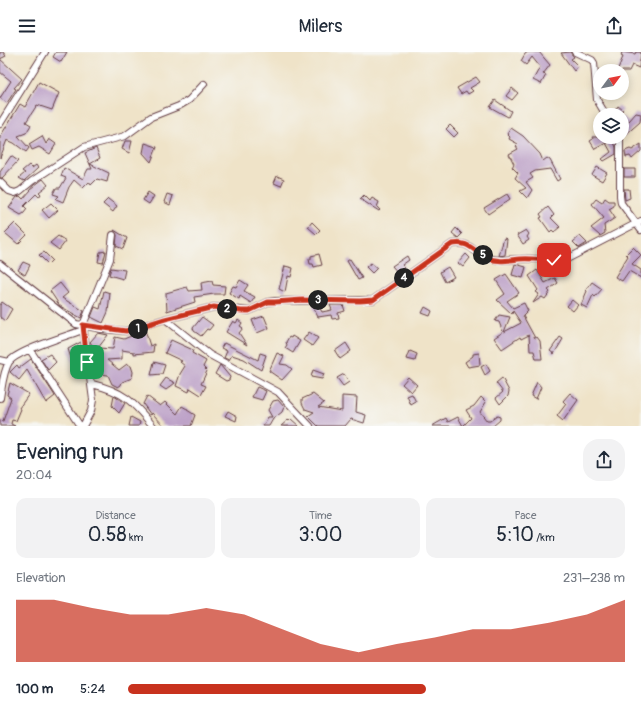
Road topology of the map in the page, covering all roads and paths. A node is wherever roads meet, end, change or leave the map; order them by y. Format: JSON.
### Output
{"nodes":[{"id":1,"x":45,"y":52,"type":"edge"},
{"id":2,"x":575,"y":52,"type":"edge"},
{"id":3,"x":204,"y":84,"type":"dead end"},
{"id":4,"x":602,"y":108,"type":"edge"},
{"id":5,"x":0,"y":124,"type":"edge"},
{"id":6,"x":620,"y":144,"type":"edge"},
{"id":7,"x":0,"y":182,"type":"edge"},
{"id":8,"x":641,"y":220,"type":"edge"},
{"id":9,"x":635,"y":224,"type":"junction"},
{"id":10,"x":641,"y":230,"type":"edge"},
{"id":11,"x":113,"y":235,"type":"dead end"},
{"id":12,"x":0,"y":264,"type":"edge"},
{"id":13,"x":165,"y":319,"type":"junction"},
{"id":14,"x":83,"y":328,"type":"junction"},
{"id":15,"x":30,"y":350,"type":"junction"},
{"id":16,"x":0,"y":360,"type":"edge"},
{"id":17,"x":9,"y":362,"type":"junction"},
{"id":18,"x":92,"y":384,"type":"junction"},
{"id":19,"x":0,"y":398,"type":"edge"},
{"id":20,"x":82,"y":426,"type":"edge"},
{"id":21,"x":153,"y":426,"type":"edge"},
{"id":22,"x":310,"y":426,"type":"edge"}],
"edges":[{"from":1,"to":5,"type":"street"},
{"from":2,"to":4,"type":"street"},
{"from":3,"to":7,"type":"street"},
{"from":6,"to":9,"type":"street"},
{"from":8,"to":9,"type":"street"},
{"from":9,"to":10,"type":"street"},
{"from":9,"to":13,"type":"street"},
{"from":11,"to":14,"type":"street"},
{"from":12,"to":14,"type":"street"},
{"from":13,"to":14,"type":"street"},
{"from":13,"to":22,"type":"street"},
{"from":14,"to":15,"type":"street"},
{"from":14,"to":18,"type":"street"},
{"from":15,"to":17,"type":"street"},
{"from":15,"to":20,"type":"street"},
{"from":16,"to":17,"type":"street"},
{"from":17,"to":19,"type":"street"},
{"from":18,"to":20,"type":"street"},
{"from":18,"to":21,"type":"street"}]}
